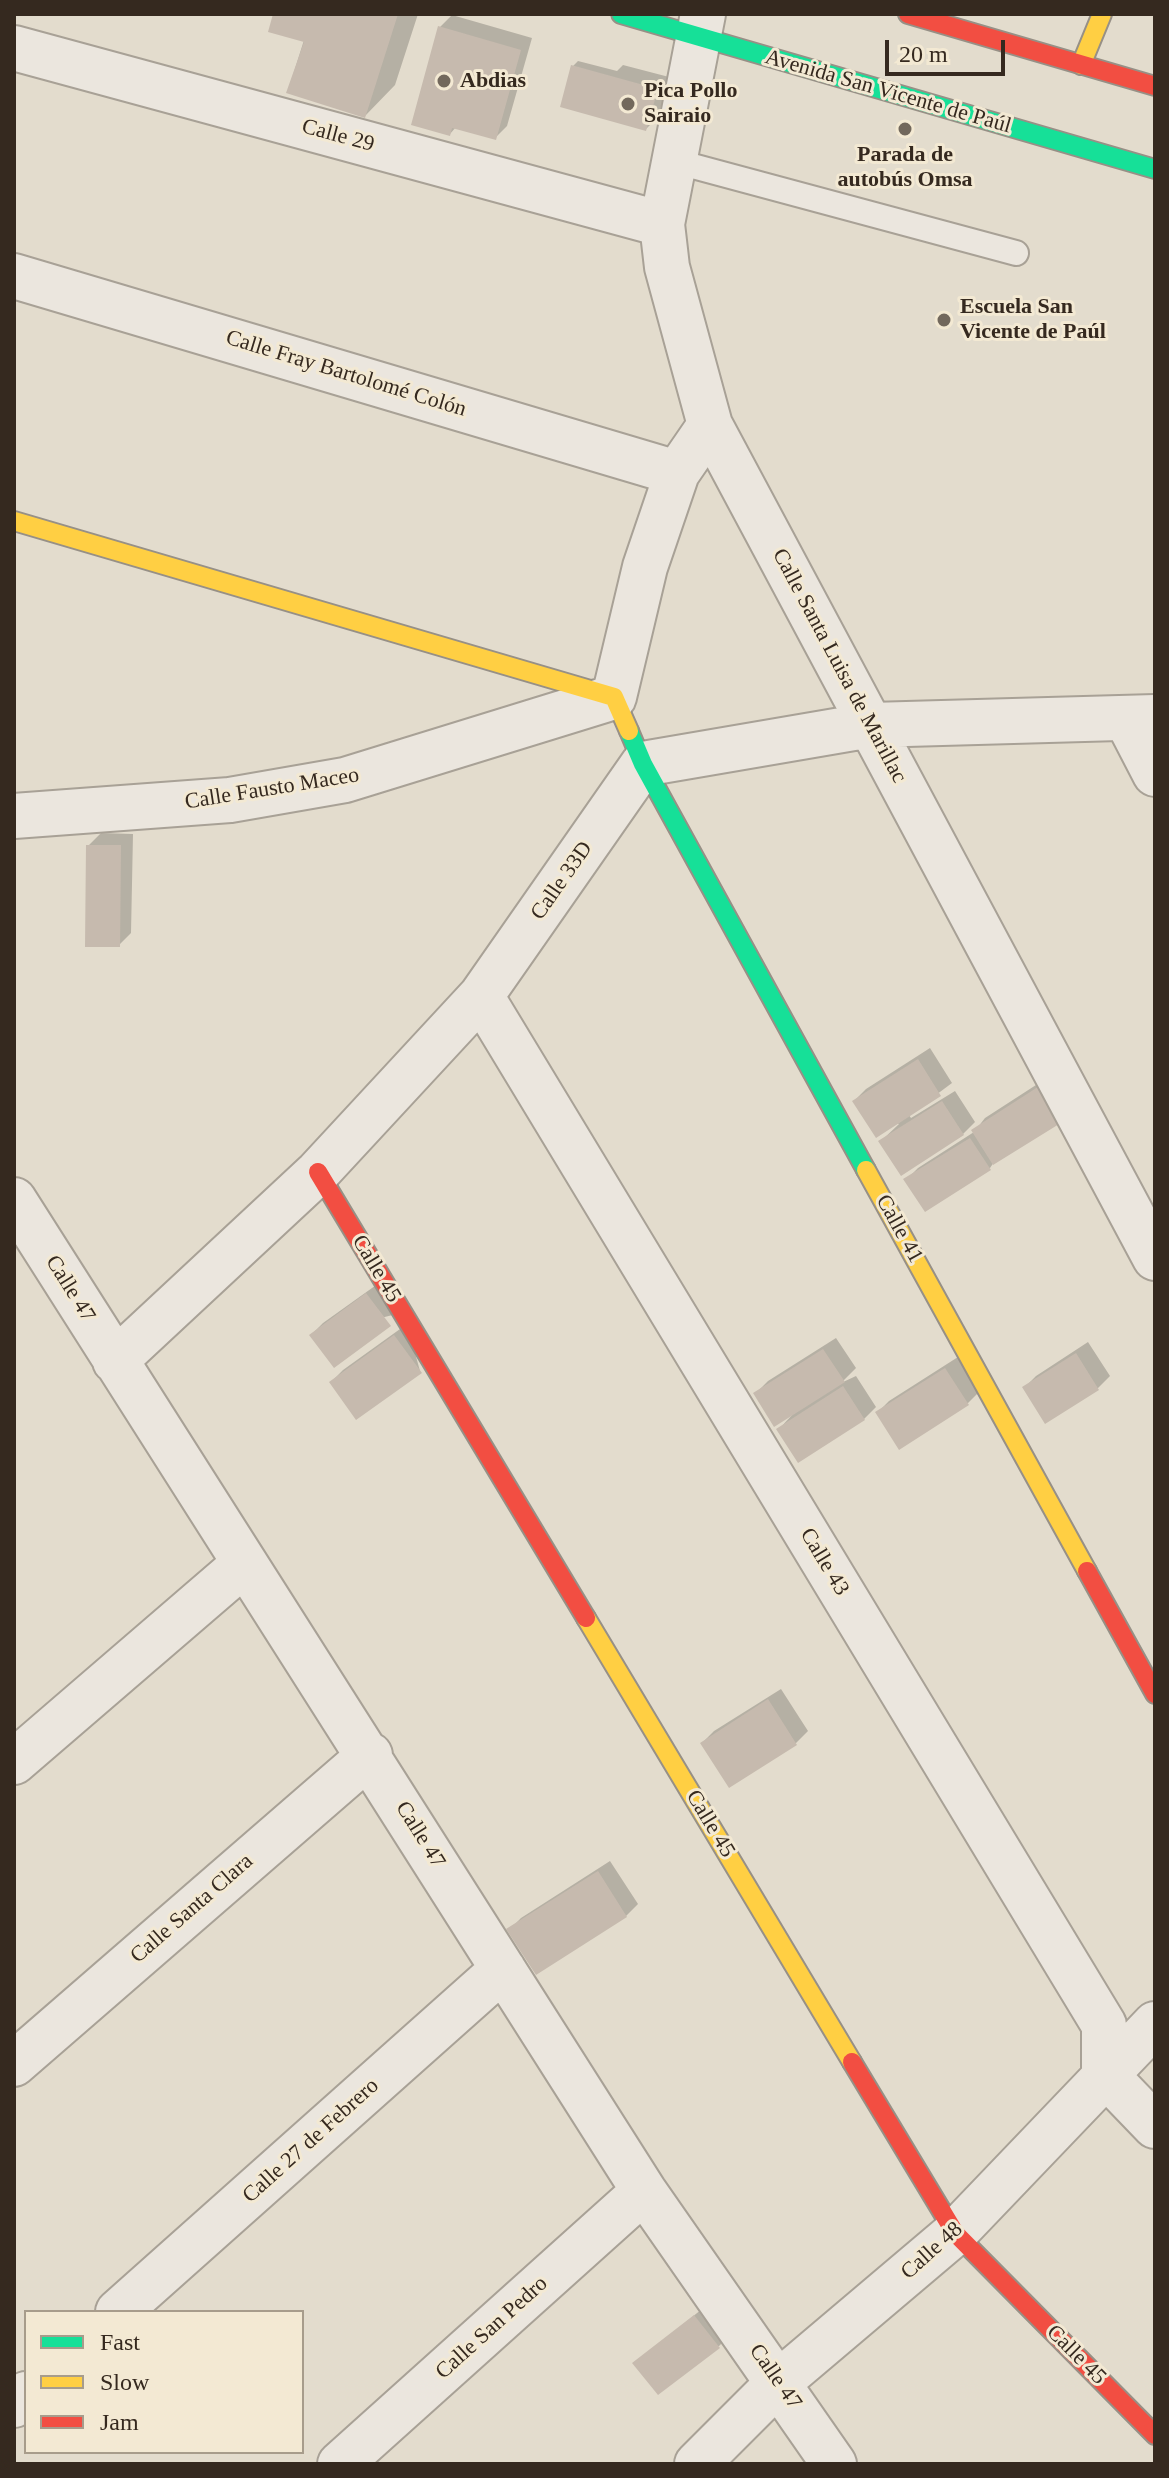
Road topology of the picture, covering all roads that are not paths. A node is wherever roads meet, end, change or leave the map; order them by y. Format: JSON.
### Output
{"nodes":[{"id":1,"x":621,"y":14,"type":"edge"},
{"id":2,"x":908,"y":14,"type":"edge"},
{"id":3,"x":1102,"y":14,"type":"edge"},
{"id":4,"x":701,"y":25,"type":"edge"},
{"id":5,"x":14,"y":48,"type":"edge"},
{"id":6,"x":1081,"y":65,"type":"junction"},
{"id":7,"x":1155,"y":86,"type":"edge"},
{"id":8,"x":674,"y":161,"type":"junction"},
{"id":9,"x":1155,"y":169,"type":"edge"},
{"id":10,"x":662,"y":224,"type":"junction"},
{"id":11,"x":1016,"y":253,"type":"dead end"},
{"id":12,"x":14,"y":276,"type":"edge"},
{"id":13,"x":710,"y":425,"type":"junction"},
{"id":14,"x":677,"y":473,"type":"junction"},
{"id":15,"x":14,"y":521,"type":"edge"},
{"id":16,"x":614,"y":697,"type":"junction"},
{"id":17,"x":1140,"y":717,"type":"edge"},
{"id":18,"x":871,"y":725,"type":"junction"},
{"id":19,"x":643,"y":764,"type":"junction"},
{"id":20,"x":1155,"y":774,"type":"edge"},
{"id":21,"x":14,"y":816,"type":"edge"},
{"id":22,"x":481,"y":996,"type":"junction"},
{"id":23,"x":318,"y":1172,"type":"junction"},
{"id":24,"x":14,"y":1200,"type":"edge"},
{"id":25,"x":1155,"y":1258,"type":"edge"},
{"id":26,"x":115,"y":1361,"type":"junction"},
{"id":27,"x":244,"y":1564,"type":"junction"},
{"id":28,"x":1155,"y":1694,"type":"edge"},
{"id":29,"x":370,"y":1755,"type":"junction"},
{"id":30,"x":14,"y":1762,"type":"edge"},
{"id":31,"x":503,"y":1969,"type":"junction"},
{"id":32,"x":1155,"y":2024,"type":"edge"},
{"id":33,"x":14,"y":2064,"type":"edge"},
{"id":34,"x":1104,"y":2073,"type":"junction"},
{"id":35,"x":1155,"y":2126,"type":"edge"},
{"id":36,"x":644,"y":2191,"type":"junction"},
{"id":37,"x":955,"y":2233,"type":"junction"},
{"id":38,"x":120,"y":2310,"type":"edge"},
{"id":39,"x":779,"y":2382,"type":"junction"},
{"id":40,"x":1155,"y":2435,"type":"edge"},
{"id":41,"x":340,"y":2464,"type":"edge"},
{"id":42,"x":697,"y":2464,"type":"edge"},
{"id":43,"x":834,"y":2464,"type":"edge"}],
"edges":[{"from":1,"to":4,"type":"street","name":"Avenida San Vicente de Paúl"},
{"from":2,"to":6,"type":"street"},
{"from":3,"to":6,"type":"street"},
{"from":4,"to":8,"type":"street","name":"Calle Santa Luisa de Marillac"},
{"from":4,"to":9,"type":"street","name":"Avenida San Vicente de Paúl"},
{"from":5,"to":10,"type":"street","name":"Calle 29"},
{"from":6,"to":7,"type":"street"},
{"from":8,"to":10,"type":"street","name":"Calle Santa Luisa de Marillac"},
{"from":8,"to":11,"type":"lane"},
{"from":10,"to":13,"type":"street","name":"Calle Santa Luisa de Marillac"},
{"from":12,"to":14,"type":"street","name":"Calle Fray Bartolomé Colón"},
{"from":13,"to":14,"type":"street"},
{"from":13,"to":18,"type":"street","name":"Calle Santa Luisa de Marillac"},
{"from":14,"to":16,"type":"street"},
{"from":15,"to":16,"type":"street"},
{"from":16,"to":19,"type":"street","name":"Calle 41"},
{"from":16,"to":21,"type":"street","name":"Calle Fausto Maceo"},
{"from":17,"to":18,"type":"street"},
{"from":17,"to":20,"type":"street"},
{"from":18,"to":19,"type":"street"},
{"from":18,"to":25,"type":"street","name":"Calle Santa Luisa de Marillac"},
{"from":19,"to":22,"type":"street","name":"Calle 33D"},
{"from":19,"to":28,"type":"street","name":"Calle 41"},
{"from":22,"to":23,"type":"street","name":"Calle 33D"},
{"from":22,"to":34,"type":"street","name":"Calle 43"},
{"from":23,"to":26,"type":"street","name":"Calle 33D"},
{"from":23,"to":37,"type":"street","name":"Calle 45"},
{"from":24,"to":26,"type":"street","name":"Calle 47"},
{"from":26,"to":27,"type":"street","name":"Calle 47"},
{"from":27,"to":29,"type":"street","name":"Calle 47"},
{"from":27,"to":30,"type":"street"},
{"from":29,"to":31,"type":"street","name":"Calle 47"},
{"from":29,"to":33,"type":"street","name":"Calle Santa Clara"},
{"from":31,"to":36,"type":"street","name":"Calle 47"},
{"from":31,"to":38,"type":"street","name":"Calle 27 de Febrero"},
{"from":32,"to":34,"type":"street","name":"Calle 48"},
{"from":34,"to":35,"type":"street"},
{"from":34,"to":37,"type":"street","name":"Calle 48"},
{"from":36,"to":39,"type":"street","name":"Calle 47"},
{"from":36,"to":41,"type":"street","name":"Calle San Pedro"},
{"from":37,"to":39,"type":"street","name":"Calle 48"},
{"from":37,"to":40,"type":"street","name":"Calle 45"},
{"from":39,"to":42,"type":"street","name":"Calle 48"},
{"from":39,"to":43,"type":"street","name":"Calle 47"}]}
